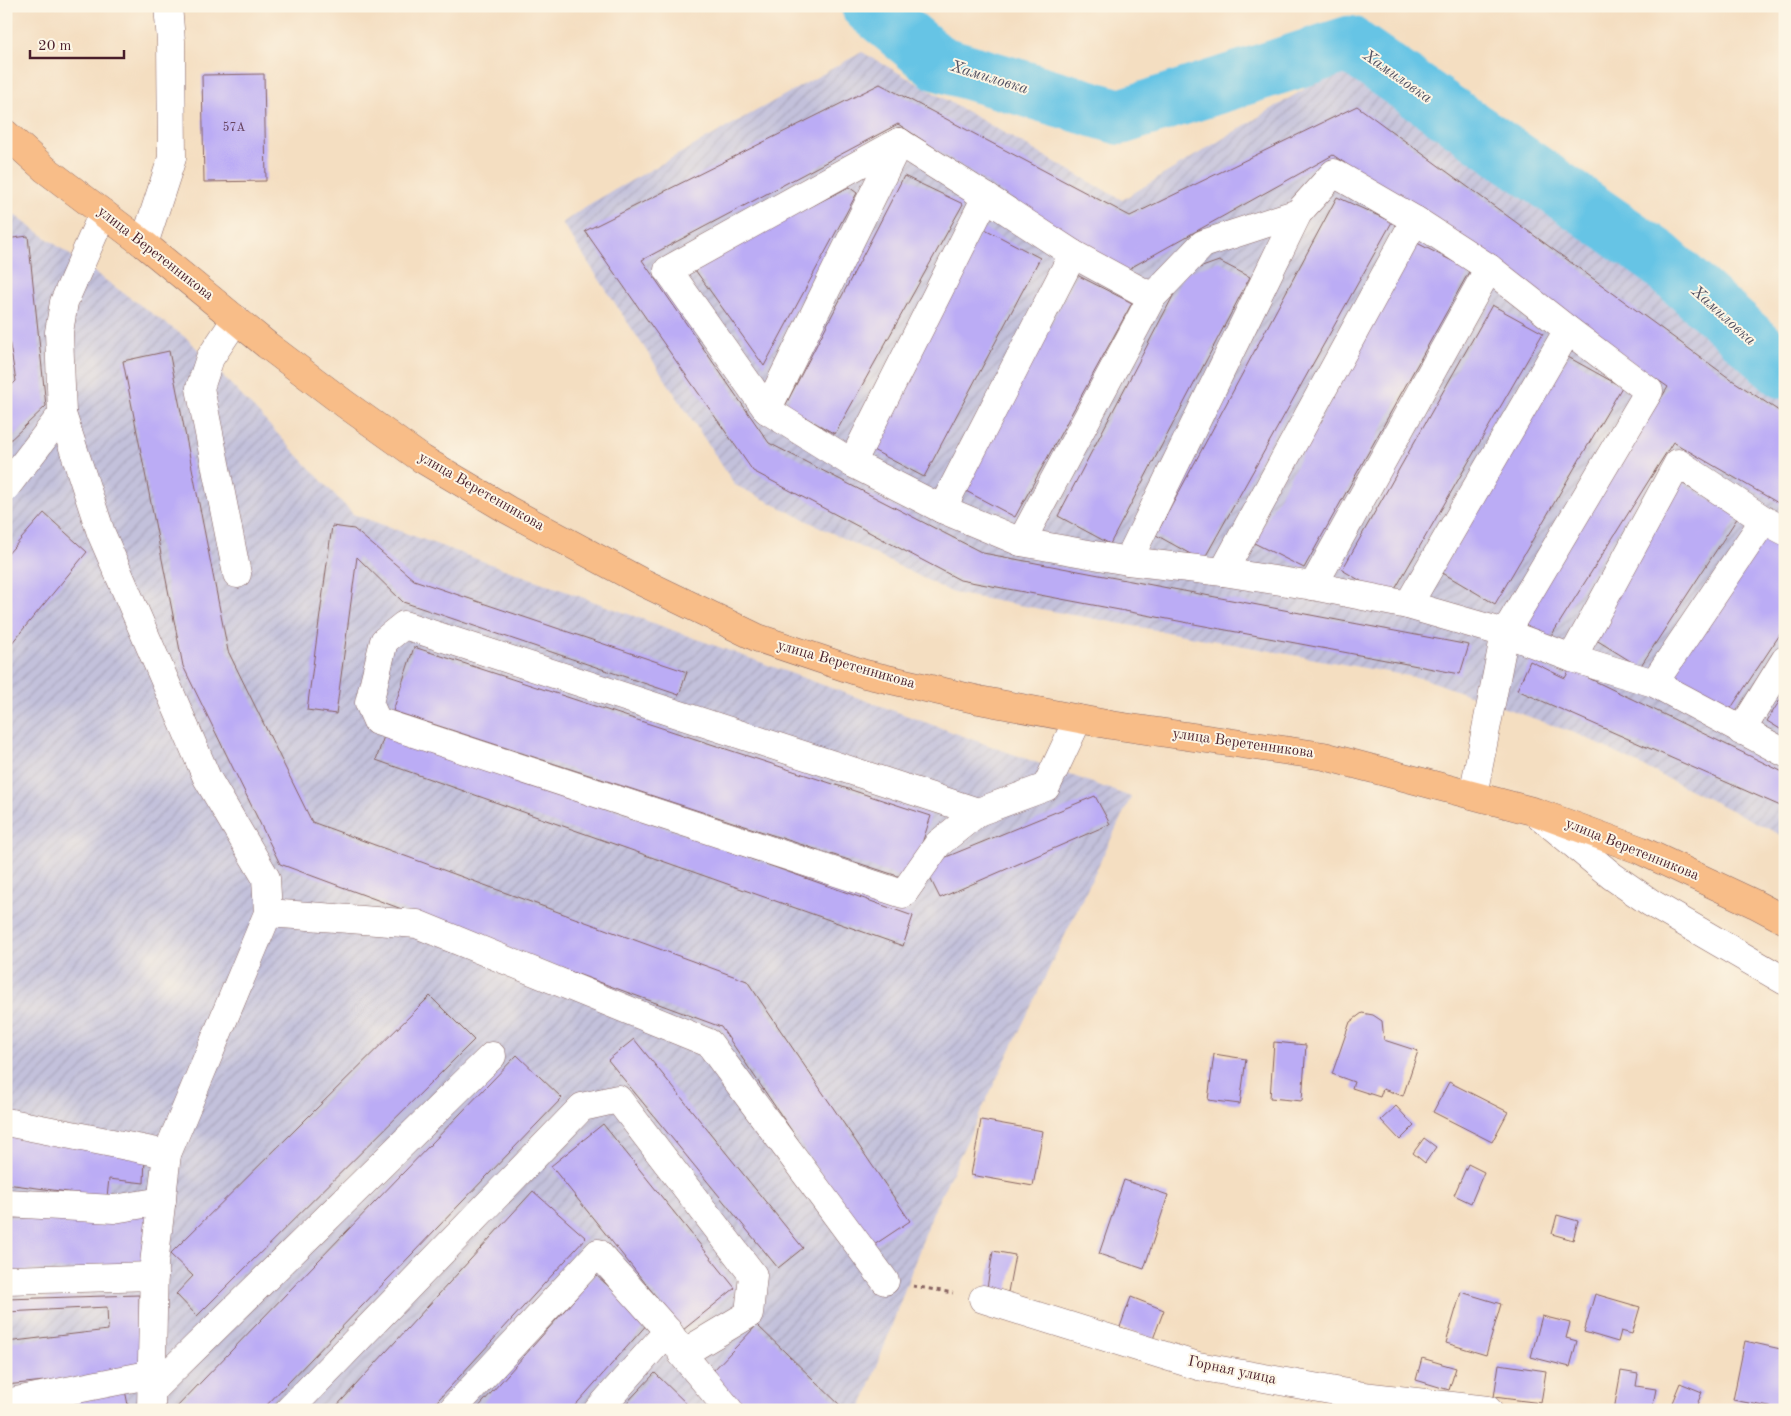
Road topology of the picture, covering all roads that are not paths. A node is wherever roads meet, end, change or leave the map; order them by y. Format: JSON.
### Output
{"nodes":[{"id":1,"x":168,"y":6,"type":"edge"},
{"id":2,"x":6,"y":134,"type":"edge"},
{"id":3,"x":899,"y":142,"type":"junction"},
{"id":4,"x":6,"y":150,"type":"edge"},
{"id":5,"x":46,"y":169,"type":"junction"},
{"id":6,"x":986,"y":197,"type":"junction"},
{"id":7,"x":1298,"y":213,"type":"junction"},
{"id":8,"x":103,"y":214,"type":"junction"},
{"id":9,"x":1415,"y":220,"type":"junction"},
{"id":10,"x":144,"y":244,"type":"junction"},
{"id":11,"x":1074,"y":254,"type":"junction"},
{"id":12,"x":1489,"y":268,"type":"junction"},
{"id":13,"x":1152,"y":297,"type":"junction"},
{"id":14,"x":236,"y":319,"type":"junction"},
{"id":15,"x":1568,"y":330,"type":"junction"},
{"id":16,"x":767,"y":410,"type":"junction"},
{"id":17,"x":62,"y":414,"type":"junction"},
{"id":18,"x":852,"y":463,"type":"junction"},
{"id":19,"x":6,"y":486,"type":"edge"},
{"id":20,"x":942,"y":508,"type":"junction"},
{"id":21,"x":1774,"y":526,"type":"edge"},
{"id":22,"x":1021,"y":542,"type":"junction"},
{"id":23,"x":1128,"y":561,"type":"junction"},
{"id":24,"x":1223,"y":572,"type":"junction"},
{"id":25,"x":237,"y":574,"type":"dead end"},
{"id":26,"x":1313,"y":586,"type":"junction"},
{"id":27,"x":1408,"y":605,"type":"junction"},
{"id":28,"x":1505,"y":633,"type":"junction"},
{"id":29,"x":1572,"y":658,"type":"junction"},
{"id":30,"x":1785,"y":660,"type":"edge"},
{"id":31,"x":1654,"y":683,"type":"junction"},
{"id":32,"x":1078,"y":719,"type":"junction"},
{"id":33,"x":1741,"y":731,"type":"junction"},
{"id":34,"x":1785,"y":753,"type":"edge"},
{"id":35,"x":1473,"y":796,"type":"junction"},
{"id":36,"x":978,"y":812,"type":"junction"},
{"id":37,"x":1536,"y":812,"type":"junction"},
{"id":38,"x":268,"y":913,"type":"junction"},
{"id":39,"x":1785,"y":920,"type":"edge"},
{"id":40,"x":1785,"y":981,"type":"edge"},
{"id":41,"x":492,"y":1056,"type":"dead end"},
{"id":42,"x":6,"y":1122,"type":"edge"},
{"id":43,"x":167,"y":1154,"type":"junction"},
{"id":44,"x":162,"y":1201,"type":"junction"},
{"id":45,"x":6,"y":1203,"type":"edge"},
{"id":46,"x":154,"y":1276,"type":"junction"},
{"id":47,"x":6,"y":1280,"type":"edge"},
{"id":48,"x":885,"y":1280,"type":"road end"},
{"id":49,"x":983,"y":1299,"type":"road end"},
{"id":50,"x":668,"y":1331,"type":"junction"},
{"id":51,"x":682,"y":1354,"type":"junction"},
{"id":52,"x":152,"y":1391,"type":"edge"},
{"id":53,"x":6,"y":1403,"type":"edge"},
{"id":54,"x":289,"y":1410,"type":"edge"},
{"id":55,"x":452,"y":1410,"type":"edge"},
{"id":56,"x":598,"y":1410,"type":"edge"},
{"id":57,"x":729,"y":1410,"type":"edge"},
{"id":58,"x":1488,"y":1410,"type":"edge"}],
"edges":[{"from":1,"to":10,"type":"street"},
{"from":2,"to":5,"type":"main road"},
{"from":3,"to":6,"type":"street"},
{"from":3,"to":16,"type":"street"},
{"from":3,"to":16,"type":"street"},
{"from":4,"to":5,"type":"main road"},
{"from":5,"to":8,"type":"main road","name":"улица Веретенникова"},
{"from":6,"to":11,"type":"street"},
{"from":6,"to":18,"type":"street"},
{"from":7,"to":9,"type":"street"},
{"from":7,"to":13,"type":"street"},
{"from":7,"to":23,"type":"street"},
{"from":8,"to":10,"type":"main road","name":"улица Веретенникова"},
{"from":8,"to":17,"type":"street"},
{"from":9,"to":12,"type":"street"},
{"from":9,"to":24,"type":"street"},
{"from":10,"to":14,"type":"main road","name":"улица Веретенникова"},
{"from":11,"to":13,"type":"street"},
{"from":11,"to":20,"type":"street"},
{"from":12,"to":15,"type":"street"},
{"from":12,"to":26,"type":"street"},
{"from":13,"to":22,"type":"street"},
{"from":14,"to":25,"type":"street"},
{"from":14,"to":32,"type":"main road","name":"улица Веретенникова"},
{"from":15,"to":27,"type":"street"},
{"from":15,"to":28,"type":"street"},
{"from":16,"to":18,"type":"street"},
{"from":17,"to":19,"type":"street"},
{"from":17,"to":38,"type":"street"},
{"from":18,"to":20,"type":"street"},
{"from":20,"to":22,"type":"street"},
{"from":21,"to":29,"type":"street"},
{"from":21,"to":31,"type":"street"},
{"from":22,"to":23,"type":"street"},
{"from":23,"to":24,"type":"street"},
{"from":24,"to":26,"type":"street"},
{"from":26,"to":27,"type":"street"},
{"from":27,"to":28,"type":"street"},
{"from":28,"to":29,"type":"street"},
{"from":28,"to":35,"type":"street"},
{"from":29,"to":31,"type":"street"},
{"from":30,"to":33,"type":"street"},
{"from":31,"to":33,"type":"street"},
{"from":32,"to":35,"type":"main road","name":"улица Веретенникова"},
{"from":32,"to":36,"type":"street"},
{"from":33,"to":34,"type":"street"},
{"from":35,"to":37,"type":"main road","name":"улица Веретенникова"},
{"from":36,"to":36,"type":"street"},
{"from":37,"to":39,"type":"main road","name":"улица Веретенникова"},
{"from":37,"to":40,"type":"street"},
{"from":38,"to":43,"type":"street"},
{"from":38,"to":48,"type":"street"},
{"from":41,"to":52,"type":"street"},
{"from":42,"to":43,"type":"street"},
{"from":43,"to":44,"type":"street"},
{"from":44,"to":45,"type":"street"},
{"from":44,"to":46,"type":"street"},
{"from":46,"to":47,"type":"street"},
{"from":46,"to":52,"type":"street"},
{"from":49,"to":58,"type":"street","name":"Горная улица"},
{"from":50,"to":51,"type":"street"},
{"from":50,"to":55,"type":"street"},
{"from":50,"to":56,"type":"street"},
{"from":51,"to":54,"type":"street"},
{"from":51,"to":57,"type":"street"},
{"from":52,"to":53,"type":"street"}]}
